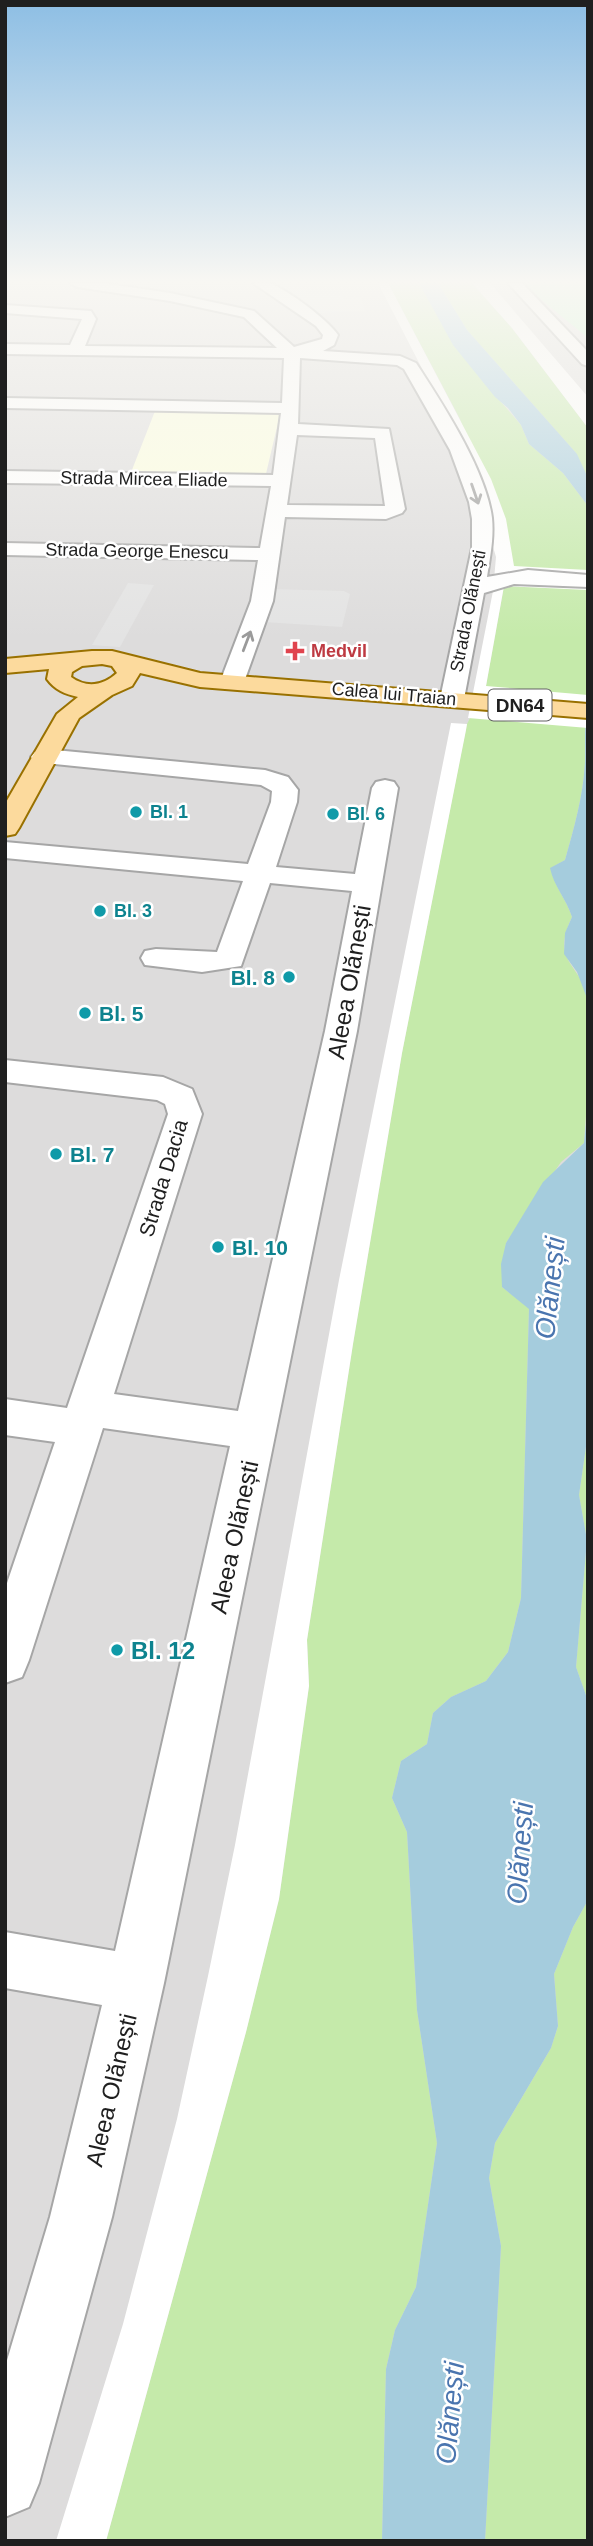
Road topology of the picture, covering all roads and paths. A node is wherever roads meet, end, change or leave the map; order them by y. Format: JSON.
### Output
{"nodes":[{"id":1,"x":291,"y":402,"type":"edge"},
{"id":2,"x":431,"y":402,"type":"edge"},
{"id":3,"x":5,"y":403,"type":"edge"},
{"id":4,"x":291,"y":408,"type":"junction"},
{"id":5,"x":289,"y":429,"type":"junction"},
{"id":6,"x":5,"y":477,"type":"edge"},
{"id":7,"x":282,"y":481,"type":"junction"},
{"id":8,"x":277,"y":511,"type":"junction"},
{"id":9,"x":482,"y":548,"type":"junction"},
{"id":10,"x":5,"y":549,"type":"edge"},
{"id":11,"x":270,"y":554,"type":"junction"},
{"id":12,"x":508,"y":576,"type":"junction"},
{"id":13,"x":588,"y":580,"type":"edge"},
{"id":14,"x":472,"y":591,"type":"junction"},
{"id":15,"x":74,"y":661,"type":"junction"},
{"id":16,"x":121,"y":662,"type":"junction"},
{"id":17,"x":9,"y":670,"type":"edge"},
{"id":18,"x":200,"y":680,"type":"junction"},
{"id":19,"x":175,"y":681,"type":"junction"},
{"id":20,"x":232,"y":682,"type":"junction"},
{"id":21,"x":109,"y":688,"type":"junction"},
{"id":22,"x":452,"y":699,"type":"junction"},
{"id":23,"x":69,"y":701,"type":"junction"},
{"id":24,"x":588,"y":711,"type":"edge"},
{"id":25,"x":44,"y":757,"type":"junction"},
{"id":26,"x":385,"y":788,"type":"dead end"},
{"id":27,"x":5,"y":828,"type":"edge"},
{"id":28,"x":5,"y":850,"type":"edge"},
{"id":29,"x":259,"y":874,"type":"junction"},
{"id":30,"x":367,"y":884,"type":"junction"},
{"id":31,"x":156,"y":958,"type":"dead end"},
{"id":32,"x":5,"y":1071,"type":"edge"},
{"id":33,"x":5,"y":1417,"type":"edge"},
{"id":34,"x":85,"y":1418,"type":"junction"},
{"id":35,"x":256,"y":1432,"type":"junction"},
{"id":36,"x":5,"y":1660,"type":"edge"},
{"id":37,"x":5,"y":1960,"type":"edge"},
{"id":38,"x":136,"y":1983,"type":"junction"},
{"id":39,"x":5,"y":2483,"type":"edge"}],
"edges":[{"from":1,"to":4,"type":"street"},
{"from":2,"to":9,"type":"street","name":"Strada Olănești","one_way":true},
{"from":3,"to":4,"type":"street"},
{"from":4,"to":5,"type":"street"},
{"from":5,"to":7,"type":"street"},
{"from":5,"to":8,"type":"street"},
{"from":6,"to":7,"type":"street","name":"Strada Mircea Eliade"},
{"from":7,"to":8,"type":"street"},
{"from":8,"to":11,"type":"street"},
{"from":9,"to":12,"type":"street"},
{"from":9,"to":14,"type":"street","name":"Strada Olănești"},
{"from":10,"to":11,"type":"street","name":"Strada George Enescu"},
{"from":20,"to":11,"type":"street","one_way":true},
{"from":12,"to":13,"type":"street"},
{"from":12,"to":14,"type":"street"},
{"from":14,"to":22,"type":"street","name":"Strada Olănești"},
{"from":15,"to":16,"type":"main road","name":"Calea lui Traian"},
{"from":15,"to":17,"type":"main road"},
{"from":15,"to":23,"type":"main road"},
{"from":16,"to":18,"type":"main road","name":"Calea lui Traian","number":"DN64"},
{"from":16,"to":21,"type":"main road"},
{"from":17,"to":23,"type":"main road"},
{"from":18,"to":19,"type":"main road","name":"Calea lui Traian","number":"DN64"},
{"from":18,"to":20,"type":"main road","name":"Calea lui Traian","number":"DN64"},
{"from":19,"to":21,"type":"main road","name":"Calea lui Traian","number":"DN64"},
{"from":19,"to":23,"type":"main road"},
{"from":20,"to":22,"type":"main road","name":"Calea lui Traian","number":"DN64"},
{"from":21,"to":23,"type":"main road"},
{"from":22,"to":24,"type":"main road","name":"Calea lui Traian","number":"DN64"},
{"from":23,"to":25,"type":"main road"},
{"from":25,"to":27,"type":"main road"},
{"from":25,"to":29,"type":"street"},
{"from":26,"to":30,"type":"street","name":"Aleea Olănești"},
{"from":28,"to":29,"type":"street"},
{"from":29,"to":30,"type":"street"},
{"from":29,"to":31,"type":"street"},
{"from":30,"to":35,"type":"street","name":"Aleea Olănești"},
{"from":32,"to":34,"type":"street","name":"Strada Dacia"},
{"from":33,"to":34,"type":"street"},
{"from":34,"to":35,"type":"street"},
{"from":34,"to":36,"type":"street","name":"Strada Dacia"},
{"from":35,"to":38,"type":"street","name":"Aleea Olănești"},
{"from":37,"to":38,"type":"street"},
{"from":38,"to":39,"type":"street","name":"Aleea Olănești"}]}
